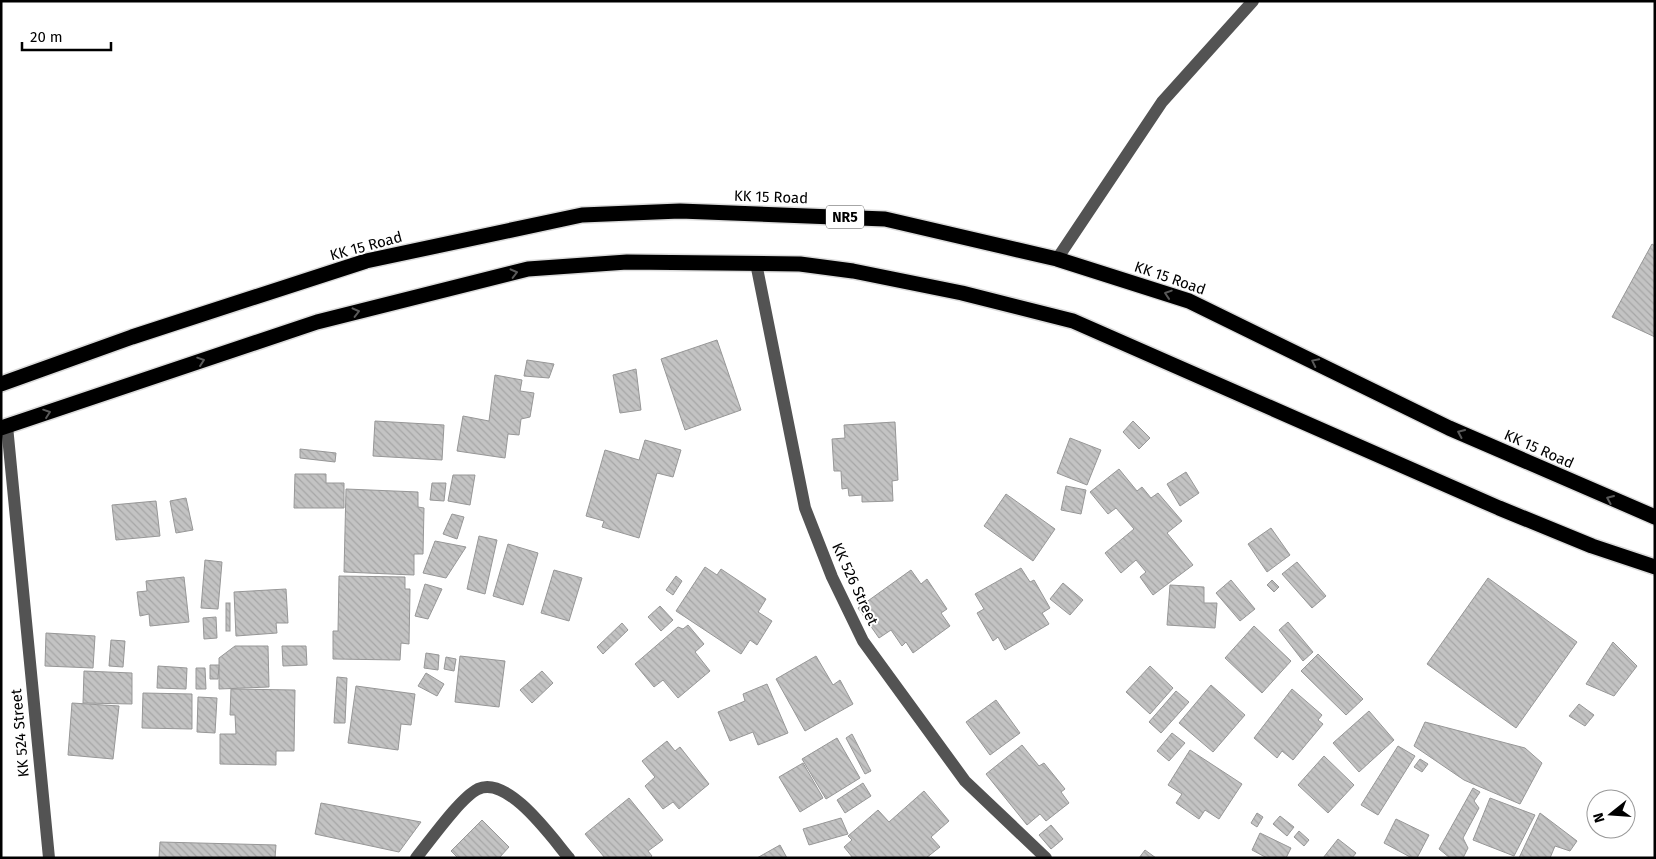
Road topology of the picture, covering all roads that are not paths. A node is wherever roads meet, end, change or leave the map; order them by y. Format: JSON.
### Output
{"nodes":[{"id":1,"x":1253,"y":1,"type":"edge"},
{"id":2,"x":1057,"y":259,"type":"junction"},
{"id":3,"x":756,"y":263,"type":"junction"},
{"id":4,"x":1,"y":384,"type":"edge"},
{"id":5,"x":4,"y":427,"type":"edge"},
{"id":6,"x":1655,"y":518,"type":"edge"},
{"id":7,"x":1655,"y":567,"type":"edge"},
{"id":8,"x":48,"y":858,"type":"edge"},
{"id":9,"x":416,"y":858,"type":"edge"},
{"id":10,"x":569,"y":858,"type":"edge"},
{"id":11,"x":1046,"y":858,"type":"edge"}],
"edges":[{"from":1,"to":2,"type":"street"},
{"from":2,"to":4,"type":"highway","name":"KK 15 Road","number":"NR5"},
{"from":6,"to":2,"type":"highway","name":"KK 15 Road","number":"NR5","one_way":true},
{"from":5,"to":3,"type":"highway","one_way":true},
{"from":3,"to":7,"type":"highway"},
{"from":3,"to":11,"type":"street","name":"KK 526 Street"},
{"from":5,"to":8,"type":"street","name":"KK 524 Street"},
{"from":9,"to":10,"type":"street"}]}
